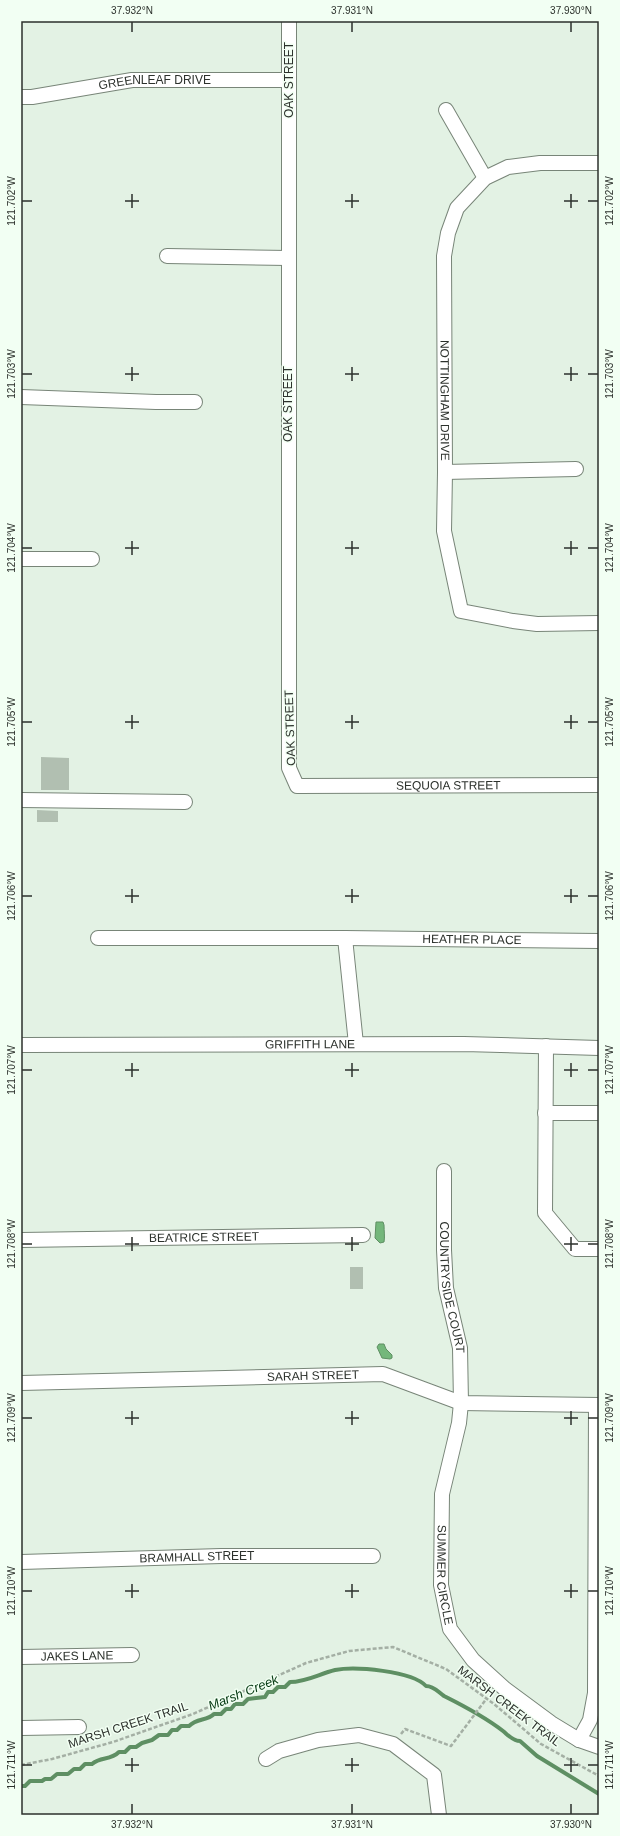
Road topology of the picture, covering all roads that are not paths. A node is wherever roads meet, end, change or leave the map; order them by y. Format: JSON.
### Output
{"nodes":[{"id":1,"x":289,"y":21,"type":"edge"},
{"id":2,"x":289,"y":80,"type":"junction"},
{"id":3,"x":21,"y":97,"type":"edge"},
{"id":4,"x":446,"y":110,"type":"dead end"},
{"id":5,"x":599,"y":163,"type":"edge"},
{"id":6,"x":485,"y":178,"type":"junction"},
{"id":7,"x":166,"y":256,"type":"dead end"},
{"id":8,"x":288,"y":258,"type":"junction"},
{"id":9,"x":21,"y":397,"type":"edge"},
{"id":10,"x":195,"y":402,"type":"dead end"},
{"id":11,"x":576,"y":469,"type":"dead end"},
{"id":12,"x":445,"y":472,"type":"junction"},
{"id":13,"x":21,"y":559,"type":"edge"},
{"id":14,"x":92,"y":559,"type":"dead end"},
{"id":15,"x":599,"y":623,"type":"edge"},
{"id":16,"x":599,"y":785,"type":"edge"},
{"id":17,"x":297,"y":786,"type":"joint"},
{"id":18,"x":21,"y":800,"type":"edge"},
{"id":19,"x":185,"y":802,"type":"dead end"},
{"id":20,"x":98,"y":938,"type":"dead end"},
{"id":21,"x":345,"y":938,"type":"junction"},
{"id":22,"x":599,"y":941,"type":"edge"},
{"id":23,"x":356,"y":1044,"type":"junction"},
{"id":24,"x":21,"y":1045,"type":"edge"},
{"id":25,"x":546,"y":1046,"type":"junction"},
{"id":26,"x":599,"y":1048,"type":"edge"},
{"id":27,"x":545,"y":1113,"type":"junction"},
{"id":28,"x":599,"y":1113,"type":"edge"},
{"id":29,"x":444,"y":1171,"type":"dead end"},
{"id":30,"x":363,"y":1235,"type":"dead end"},
{"id":31,"x":21,"y":1240,"type":"edge"},
{"id":32,"x":599,"y":1249,"type":"edge"},
{"id":33,"x":21,"y":1383,"type":"edge"},
{"id":34,"x":461,"y":1403,"type":"junction"},
{"id":35,"x":597,"y":1405,"type":"edge"},
{"id":36,"x":373,"y":1556,"type":"dead end"},
{"id":37,"x":21,"y":1562,"type":"edge"},
{"id":38,"x":132,"y":1655,"type":"dead end"},
{"id":39,"x":21,"y":1657,"type":"edge"},
{"id":40,"x":21,"y":1728,"type":"edge"},
{"id":41,"x":78,"y":1728,"type":"dead end"},
{"id":42,"x":579,"y":1740,"type":"junction"},
{"id":43,"x":599,"y":1747,"type":"edge"},
{"id":44,"x":266,"y":1759,"type":"dead end"},
{"id":45,"x":439,"y":1815,"type":"edge"}],
"edges":[{"from":1,"to":2,"type":"street","name":"OAK STREET"},
{"from":2,"to":3,"type":"street","name":"GREENLEAF DRIVE"},
{"from":2,"to":8,"type":"street","name":"OAK STREET"},
{"from":4,"to":6,"type":"street"},
{"from":5,"to":6,"type":"street","name":"NOTTINGHAM DRIVE"},
{"from":6,"to":12,"type":"street","name":"NOTTINGHAM DRIVE"},
{"from":7,"to":8,"type":"street"},
{"from":8,"to":17,"type":"street","name":"OAK STREET"},
{"from":9,"to":10,"type":"street"},
{"from":11,"to":12,"type":"street"},
{"from":12,"to":15,"type":"street","name":"NOTTINGHAM DRIVE"},
{"from":13,"to":14,"type":"street"},
{"from":16,"to":17,"type":"street","name":"SEQUOIA STREET"},
{"from":18,"to":19,"type":"street"},
{"from":20,"to":21,"type":"street","name":"HEATHER PLACE"},
{"from":21,"to":22,"type":"street","name":"HEATHER PLACE"},
{"from":21,"to":23,"type":"street"},
{"from":23,"to":24,"type":"street","name":"GRIFFITH LANE"},
{"from":23,"to":25,"type":"street","name":"GRIFFITH LANE"},
{"from":25,"to":26,"type":"street","name":"GRIFFITH LANE"},
{"from":25,"to":27,"type":"street"},
{"from":27,"to":28,"type":"street"},
{"from":27,"to":32,"type":"street"},
{"from":29,"to":34,"type":"street","name":"COUNTRYSIDE COURT"},
{"from":30,"to":31,"type":"street","name":"BEATRICE STREET"},
{"from":33,"to":34,"type":"street","name":"SARAH STREET"},
{"from":34,"to":35,"type":"street","name":"SARAH STREET"},
{"from":34,"to":42,"type":"street","name":"SUMMER CIRCLE"},
{"from":35,"to":42,"type":"street"},
{"from":36,"to":37,"type":"street","name":"BRAMHALL STREET"},
{"from":38,"to":39,"type":"street","name":"JAKES LANE"},
{"from":40,"to":41,"type":"street"},
{"from":42,"to":43,"type":"street","name":"SUMMER CIRCLE"},
{"from":44,"to":45,"type":"street"}]}
